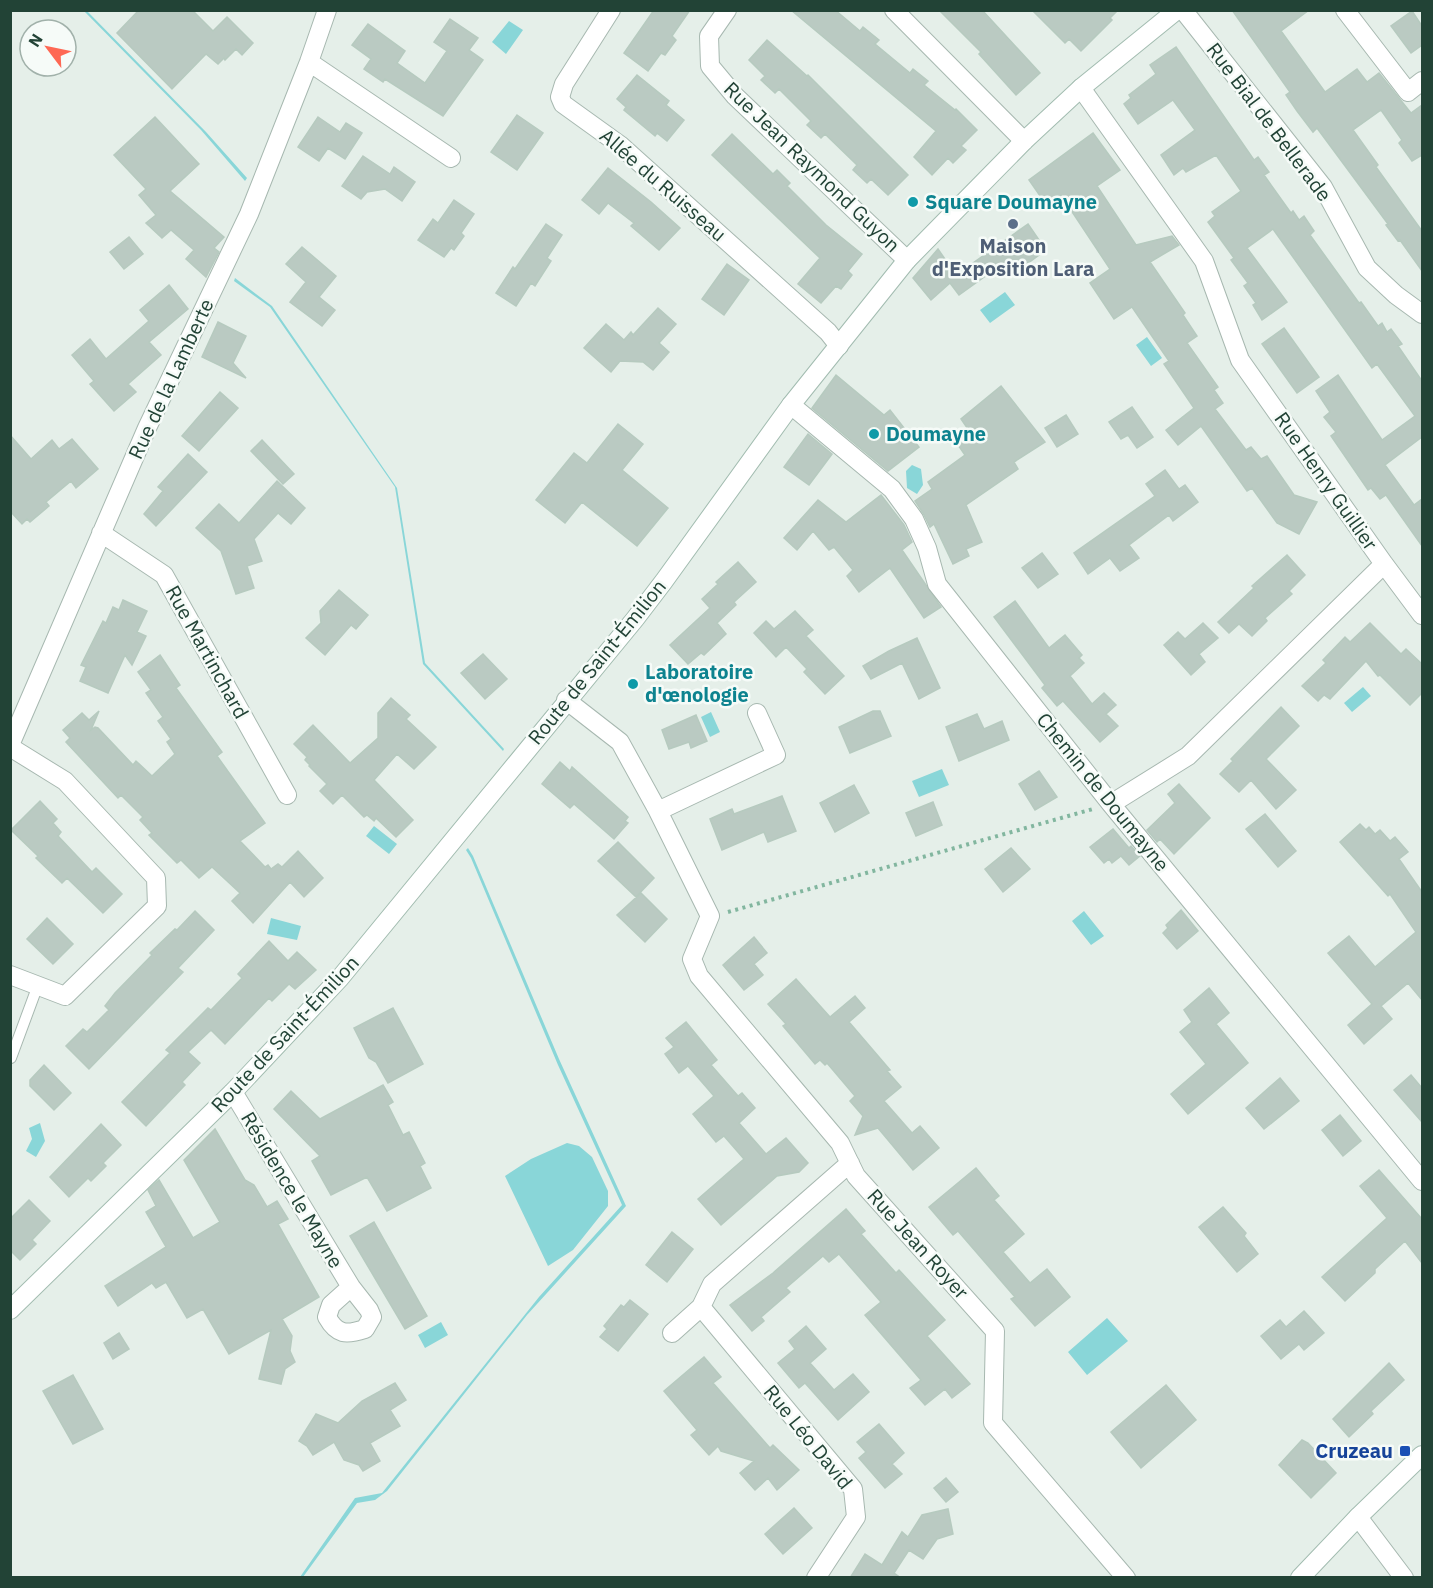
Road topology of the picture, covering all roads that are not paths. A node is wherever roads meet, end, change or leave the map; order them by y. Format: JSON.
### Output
{"nodes":[{"id":1,"x":327,"y":10,"type":"edge"},
{"id":2,"x":611,"y":10,"type":"edge"},
{"id":3,"x":727,"y":10,"type":"edge"},
{"id":4,"x":894,"y":10,"type":"edge"},
{"id":5,"x":1176,"y":10,"type":"edge"},
{"id":6,"x":1183,"y":10,"type":"edge"},
{"id":7,"x":1345,"y":10,"type":"edge"},
{"id":8,"x":309,"y":62,"type":"junction"},
{"id":9,"x":1422,"y":81,"type":"edge"},
{"id":10,"x":1081,"y":88,"type":"junction"},
{"id":11,"x":1024,"y":141,"type":"junction"},
{"id":12,"x":451,"y":158,"type":"dead end"},
{"id":13,"x":907,"y":260,"type":"junction"},
{"id":14,"x":1422,"y":314,"type":"edge"},
{"id":15,"x":839,"y":346,"type":"junction"},
{"id":16,"x":791,"y":405,"type":"junction"},
{"id":17,"x":101,"y":533,"type":"junction"},
{"id":18,"x":1384,"y":564,"type":"junction"},
{"id":19,"x":1422,"y":615,"type":"edge"},
{"id":20,"x":566,"y":700,"type":"junction"},
{"id":21,"x":757,"y":713,"type":"dead end"},
{"id":22,"x":10,"y":746,"type":"edge"},
{"id":23,"x":287,"y":795,"type":"dead end"},
{"id":24,"x":1111,"y":804,"type":"junction"},
{"id":25,"x":658,"y":811,"type":"junction"},
{"id":26,"x":10,"y":975,"type":"edge"},
{"id":27,"x":38,"y":985,"type":"junction"},
{"id":28,"x":11,"y":1058,"type":"edge"},
{"id":29,"x":233,"y":1092,"type":"junction"},
{"id":30,"x":850,"y":1163,"type":"junction"},
{"id":31,"x":1422,"y":1181,"type":"edge"},
{"id":32,"x":351,"y":1287,"type":"dead end"},
{"id":33,"x":700,"y":1307,"type":"junction"},
{"id":34,"x":10,"y":1310,"type":"edge"},
{"id":35,"x":672,"y":1334,"type":"dead end"},
{"id":36,"x":1422,"y":1455,"type":"edge"},
{"id":37,"x":1358,"y":1516,"type":"junction"},
{"id":38,"x":816,"y":1578,"type":"edge"},
{"id":39,"x":1126,"y":1578,"type":"edge"},
{"id":40,"x":1300,"y":1578,"type":"edge"},
{"id":41,"x":1404,"y":1578,"type":"edge"}],
"edges":[{"from":1,"to":8,"type":"street","name":"Rue de la Lamberte"},
{"from":2,"to":15,"type":"street","name":"Allée du Ruisseau"},
{"from":3,"to":13,"type":"street","name":"Rue Jean Raymond Guyon"},
{"from":4,"to":11,"type":"street"},
{"from":5,"to":10,"type":"street","name":"Route de Saint-Émilion"},
{"from":6,"to":14,"type":"street","name":"Rue Bial de Bellerade"},
{"from":7,"to":9,"type":"street"},
{"from":8,"to":12,"type":"street"},
{"from":8,"to":17,"type":"street","name":"Rue de la Lamberte"},
{"from":10,"to":11,"type":"street","name":"Route de Saint-Émilion"},
{"from":10,"to":18,"type":"street","name":"Rue Henry Guillier"},
{"from":11,"to":13,"type":"street","name":"Route de Saint-Émilion"},
{"from":13,"to":15,"type":"street","name":"Route de Saint-Émilion"},
{"from":15,"to":16,"type":"street","name":"Route de Saint-Émilion"},
{"from":16,"to":20,"type":"street","name":"Route de Saint-Émilion"},
{"from":16,"to":24,"type":"street","name":"Chemin de Doumayne"},
{"from":17,"to":22,"type":"street","name":"Rue de la Lamberte"},
{"from":17,"to":23,"type":"street","name":"Rue Martinchard"},
{"from":18,"to":19,"type":"street"},
{"from":18,"to":24,"type":"street","name":"Rue Henry Guillier"},
{"from":20,"to":25,"type":"street"},
{"from":20,"to":29,"type":"street","name":"Route de Saint-Émilion"},
{"from":21,"to":25,"type":"street"},
{"from":22,"to":27,"type":"street"},
{"from":24,"to":31,"type":"street","name":"Chemin de Doumayne"},
{"from":25,"to":30,"type":"street","name":"Rue Jean Royer"},
{"from":26,"to":27,"type":"street"},
{"from":27,"to":28,"type":"lane"},
{"from":29,"to":32,"type":"street","name":"Résidence le Mayne"},
{"from":29,"to":34,"type":"street","name":"Route de Saint-Émilion"},
{"from":30,"to":33,"type":"street"},
{"from":30,"to":39,"type":"street","name":"Rue Jean Royer"},
{"from":33,"to":35,"type":"street"},
{"from":33,"to":38,"type":"street","name":"Rue Léo David"},
{"from":36,"to":37,"type":"street"},
{"from":37,"to":40,"type":"street"},
{"from":37,"to":41,"type":"street"}]}
